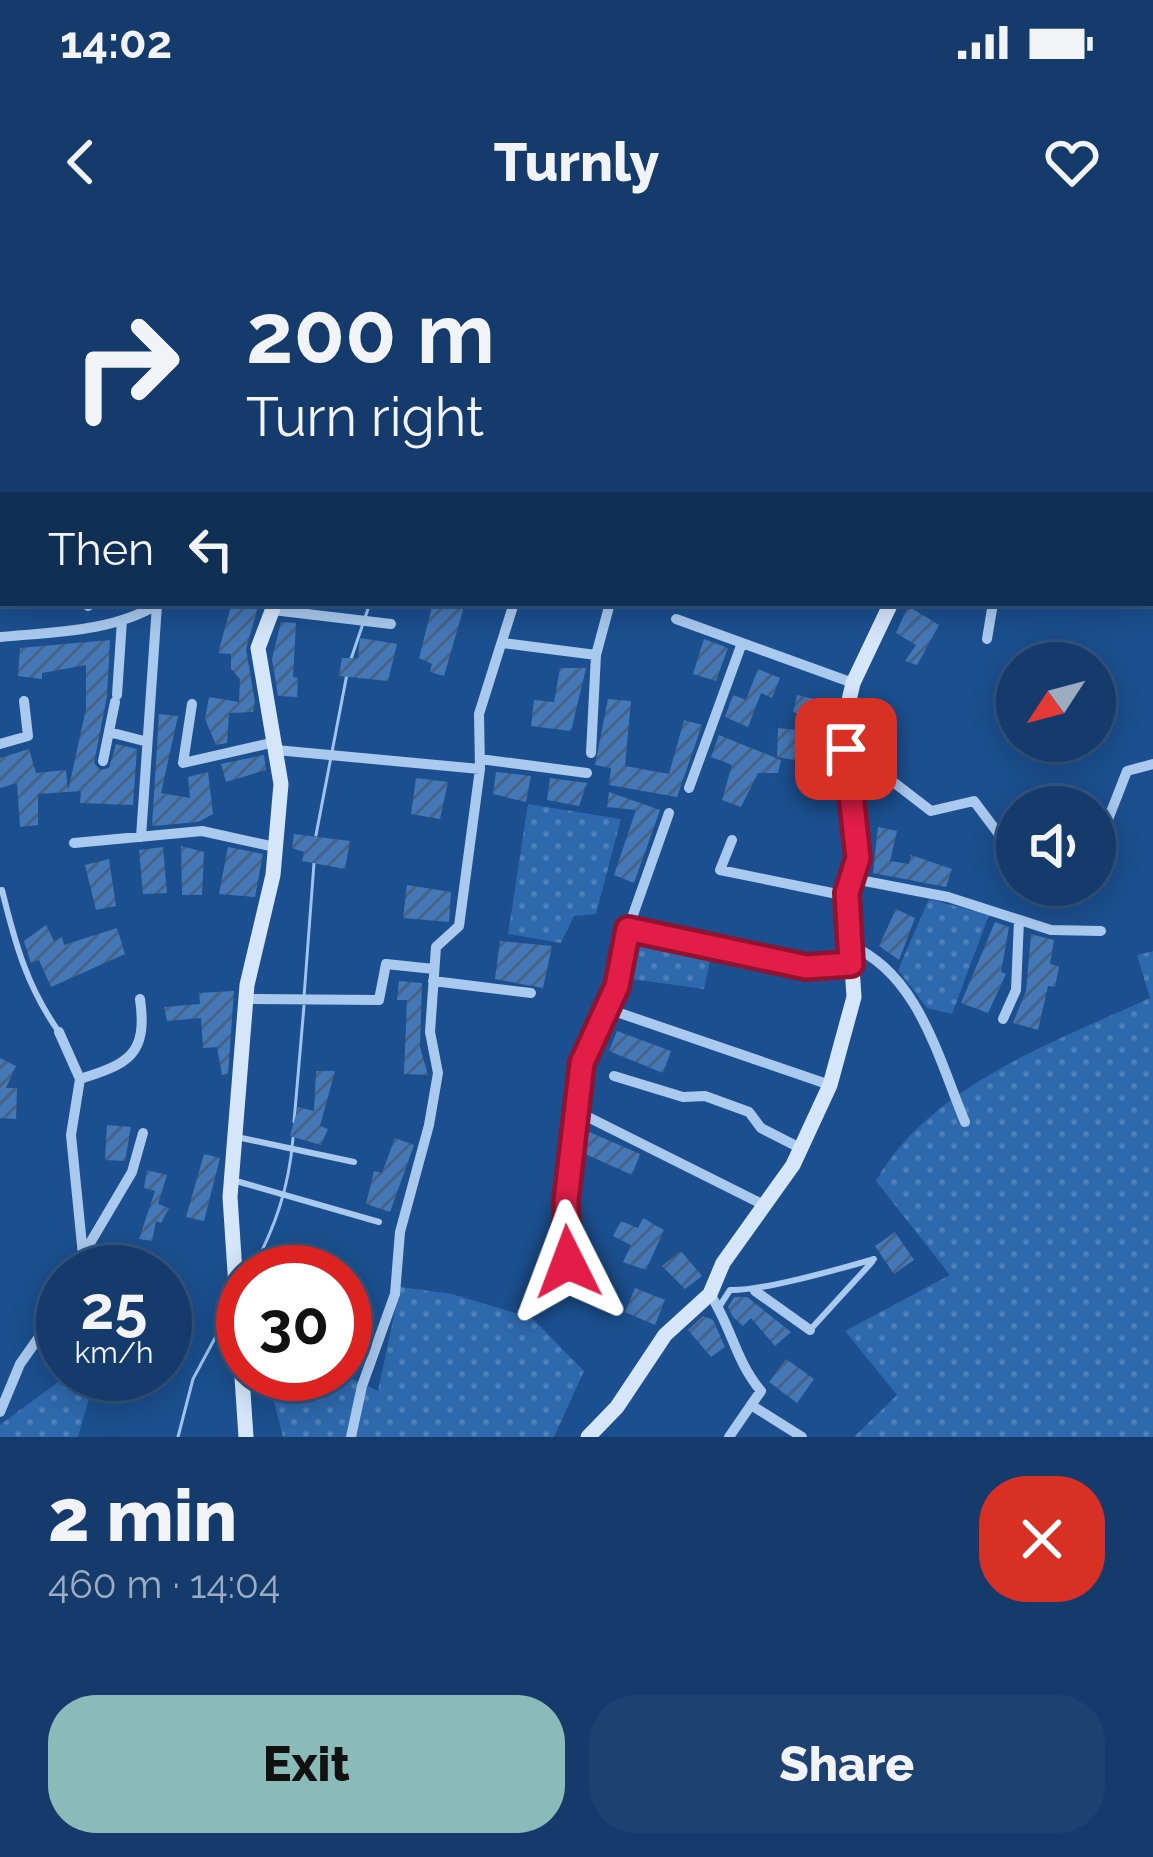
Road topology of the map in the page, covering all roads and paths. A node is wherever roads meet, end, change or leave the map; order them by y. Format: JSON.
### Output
{"nodes":[{"id":1,"x":154,"y":606,"type":"edge"},
{"id":2,"x":159,"y":606,"type":"edge"},
{"id":3,"x":274,"y":606,"type":"edge"},
{"id":4,"x":513,"y":606,"type":"edge"},
{"id":5,"x":609,"y":606,"type":"edge"},
{"id":6,"x":889,"y":606,"type":"edge"},
{"id":7,"x":992,"y":606,"type":"edge"},
{"id":8,"x":676,"y":619,"type":"dead end"},
{"id":9,"x":122,"y":620,"type":"junction"},
{"id":10,"x":391,"y":624,"type":"dead end"},
{"id":11,"x":0,"y":637,"type":"edge"},
{"id":12,"x":987,"y":639,"type":"dead end"},
{"id":13,"x":503,"y":643,"type":"junction"},
{"id":14,"x":742,"y":643,"type":"junction"},
{"id":15,"x":596,"y":655,"type":"junction"},
{"id":16,"x":853,"y":683,"type":"junction"},
{"id":17,"x":24,"y":701,"type":"dead end"},
{"id":18,"x":193,"y":704,"type":"dead end"},
{"id":19,"x":110,"y":732,"type":"junction"},
{"id":20,"x":144,"y":741,"type":"junction"},
{"id":21,"x":0,"y":744,"type":"edge"},
{"id":22,"x":276,"y":746,"type":"junction"},
{"id":23,"x":591,"y":753,"type":"dead end"},
{"id":24,"x":104,"y":761,"type":"dead end"},
{"id":25,"x":480,"y":764,"type":"junction"},
{"id":26,"x":1153,"y":764,"type":"edge"},
{"id":27,"x":587,"y":773,"type":"dead end"},
{"id":28,"x":848,"y":776,"type":"junction"},
{"id":29,"x":689,"y":788,"type":"dead end"},
{"id":30,"x":1116,"y":798,"type":"edge"},
{"id":31,"x":669,"y":813,"type":"dead end"},
{"id":32,"x":996,"y":831,"type":"edge"},
{"id":33,"x":141,"y":837,"type":"junction"},
{"id":34,"x":732,"y":840,"type":"dead end"},
{"id":35,"x":74,"y":844,"type":"dead end"},
{"id":36,"x":275,"y":847,"type":"junction"},
{"id":37,"x":848,"y":887,"type":"junction"},
{"id":38,"x":2,"y":890,"type":"edge"},
{"id":39,"x":1019,"y":920,"type":"junction"},
{"id":40,"x":628,"y":929,"type":"junction"},
{"id":41,"x":1101,"y":931,"type":"dead end"},
{"id":42,"x":849,"y":945,"type":"junction"},
{"id":43,"x":851,"y":964,"type":"junction"},
{"id":44,"x":434,"y":975,"type":"junction"},
{"id":45,"x":531,"y":993,"type":"dead end"},
{"id":46,"x":140,"y":999,"type":"dead end"},
{"id":47,"x":246,"y":999,"type":"junction"},
{"id":48,"x":608,"y":1010,"type":"junction"},
{"id":49,"x":1003,"y":1019,"type":"dead end"},
{"id":50,"x":59,"y":1032,"type":"joint"},
{"id":51,"x":614,"y":1076,"type":"dead end"},
{"id":52,"x":80,"y":1078,"type":"junction"},
{"id":53,"x":830,"y":1085,"type":"junction"},
{"id":54,"x":580,"y":1113,"type":"junction"},
{"id":55,"x":965,"y":1122,"type":"dead end"},
{"id":56,"x":143,"y":1133,"type":"dead end"},
{"id":57,"x":237,"y":1137,"type":"junction"},
{"id":58,"x":802,"y":1149,"type":"junction"},
{"id":59,"x":354,"y":1162,"type":"dead end"},
{"id":60,"x":232,"y":1180,"type":"junction"},
{"id":61,"x":766,"y":1206,"type":"junction"},
{"id":62,"x":379,"y":1222,"type":"dead end"},
{"id":63,"x":82,"y":1245,"type":"edge"},
{"id":64,"x":89,"y":1245,"type":"edge"},
{"id":65,"x":755,"y":1291,"type":"junction"},
{"id":66,"x":560,"y":1296,"type":"dead end"},
{"id":67,"x":714,"y":1300,"type":"junction"},
{"id":68,"x":809,"y":1330,"type":"joint"},
{"id":69,"x":36,"y":1342,"type":"edge"},
{"id":70,"x":752,"y":1405,"type":"junction"},
{"id":71,"x":0,"y":1412,"type":"edge"},
{"id":72,"x":593,"y":1436,"type":"edge"},
{"id":73,"x":246,"y":1437,"type":"edge"},
{"id":74,"x":351,"y":1437,"type":"edge"},
{"id":75,"x":729,"y":1437,"type":"edge"},
{"id":76,"x":802,"y":1437,"type":"edge"}],
"edges":[{"from":1,"to":9,"type":"street"},
{"from":2,"to":20,"type":"street"},
{"from":3,"to":10,"type":"street"},
{"from":3,"to":22,"type":"street"},
{"from":4,"to":13,"type":"street"},
{"from":5,"to":15,"type":"street"},
{"from":6,"to":16,"type":"street"},
{"from":7,"to":12,"type":"street"},
{"from":8,"to":14,"type":"street"},
{"from":9,"to":11,"type":"street"},
{"from":9,"to":19,"type":"street"},
{"from":13,"to":15,"type":"street"},
{"from":13,"to":25,"type":"street"},
{"from":14,"to":16,"type":"street"},
{"from":14,"to":29,"type":"street"},
{"from":15,"to":23,"type":"street"},
{"from":16,"to":28,"type":"street"},
{"from":17,"to":21,"type":"street"},
{"from":18,"to":22,"type":"street"},
{"from":19,"to":20,"type":"street"},
{"from":19,"to":24,"type":"street"},
{"from":20,"to":33,"type":"street"},
{"from":22,"to":25,"type":"street"},
{"from":22,"to":36,"type":"street"},
{"from":25,"to":27,"type":"street"},
{"from":25,"to":44,"type":"street"},
{"from":26,"to":30,"type":"street"},
{"from":28,"to":32,"type":"street"},
{"from":28,"to":37,"type":"street"},
{"from":31,"to":40,"type":"street"},
{"from":33,"to":35,"type":"street"},
{"from":33,"to":36,"type":"street"},
{"from":34,"to":37,"type":"street"},
{"from":36,"to":47,"type":"street"},
{"from":37,"to":39,"type":"street"},
{"from":37,"to":42,"type":"street"},
{"from":38,"to":50,"type":"lane"},
{"from":39,"to":41,"type":"street"},
{"from":39,"to":49,"type":"street"},
{"from":40,"to":43,"type":"street"},
{"from":40,"to":48,"type":"street"},
{"from":42,"to":43,"type":"street"},
{"from":42,"to":55,"type":"street"},
{"from":43,"to":53,"type":"street"},
{"from":44,"to":45,"type":"street"},
{"from":44,"to":47,"type":"street"},
{"from":44,"to":74,"type":"street"},
{"from":46,"to":52,"type":"street"},
{"from":47,"to":57,"type":"street"},
{"from":48,"to":53,"type":"street"},
{"from":48,"to":54,"type":"street"},
{"from":50,"to":52,"type":"street"},
{"from":51,"to":58,"type":"street"},
{"from":52,"to":63,"type":"street"},
{"from":53,"to":58,"type":"street"},
{"from":54,"to":61,"type":"street"},
{"from":54,"to":66,"type":"street"},
{"from":56,"to":64,"type":"street"},
{"from":57,"to":59,"type":"lane"},
{"from":57,"to":60,"type":"street"},
{"from":58,"to":61,"type":"street"},
{"from":60,"to":62,"type":"lane"},
{"from":60,"to":73,"type":"street"},
{"from":61,"to":67,"type":"street"},
{"from":65,"to":67,"type":"lane"},
{"from":65,"to":68,"type":"street"},
{"from":65,"to":68,"type":"lane"},
{"from":67,"to":70,"type":"street"},
{"from":67,"to":72,"type":"street"},
{"from":69,"to":71,"type":"street"},
{"from":70,"to":75,"type":"street"},
{"from":70,"to":76,"type":"street"}]}
